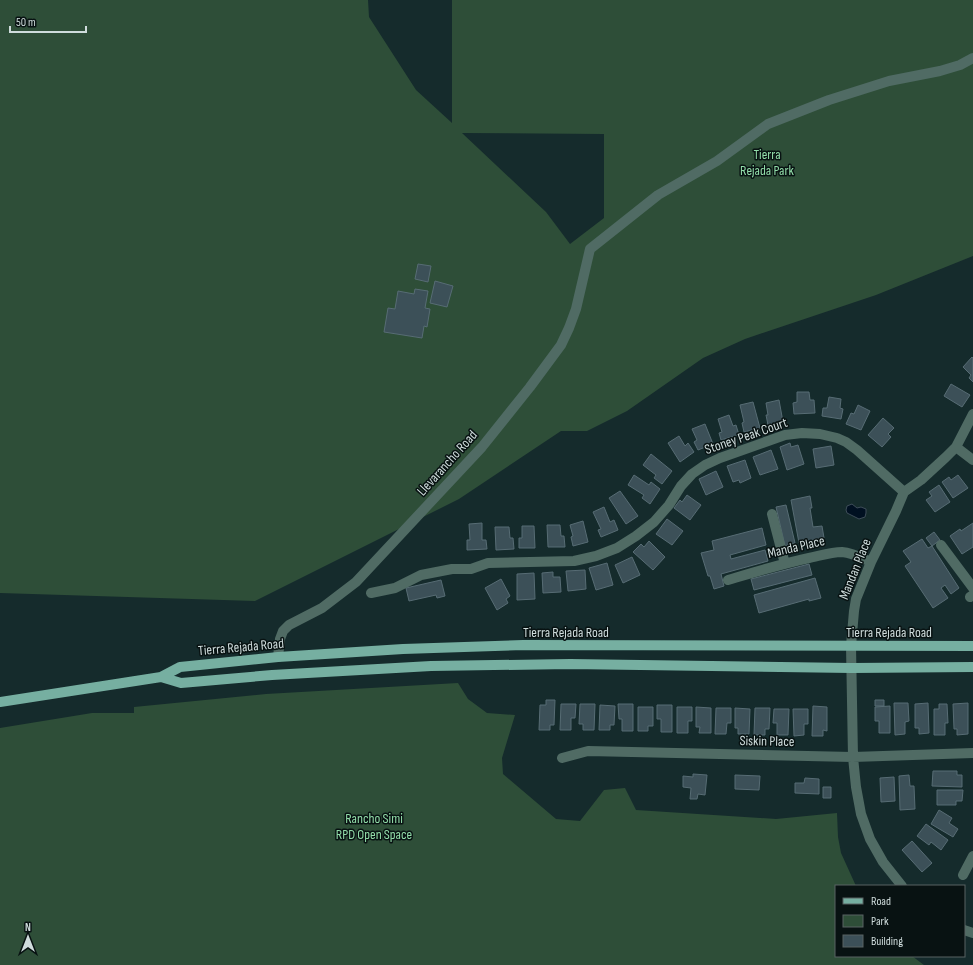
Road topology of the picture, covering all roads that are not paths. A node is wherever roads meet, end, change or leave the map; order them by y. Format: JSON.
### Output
{"nodes":[{"id":1,"x":973,"y":58,"type":"edge"},
{"id":2,"x":973,"y":414,"type":"edge"},
{"id":3,"x":956,"y":446,"type":"junction"},
{"id":4,"x":973,"y":460,"type":"edge"},
{"id":5,"x":904,"y":492,"type":"junction"},
{"id":6,"x":772,"y":514,"type":"dead end"},
{"id":7,"x":941,"y":545,"type":"dead end"},
{"id":8,"x":871,"y":562,"type":"junction"},
{"id":9,"x":785,"y":564,"type":"junction"},
{"id":10,"x":728,"y":580,"type":"dead end"},
{"id":11,"x":972,"y":588,"type":"edge"},
{"id":12,"x":371,"y":593,"type":"dead end"},
{"id":13,"x":851,"y":646,"type":"junction"},
{"id":14,"x":973,"y":646,"type":"edge"},
{"id":15,"x":278,"y":658,"type":"junction"},
{"id":16,"x":852,"y":668,"type":"junction"},
{"id":17,"x":973,"y":668,"type":"edge"},
{"id":18,"x":161,"y":677,"type":"junction"},
{"id":19,"x":0,"y":702,"type":"edge"},
{"id":20,"x":973,"y":754,"type":"edge"},
{"id":21,"x":852,"y":757,"type":"junction"},
{"id":22,"x":562,"y":758,"type":"dead end"},
{"id":23,"x":973,"y":856,"type":"edge"},
{"id":24,"x":963,"y":875,"type":"dead end"},
{"id":25,"x":901,"y":885,"type":"edge"}],
"edges":[{"from":1,"to":15,"type":"street","name":"Llevarancho Road"},
{"from":2,"to":3,"type":"street"},
{"from":3,"to":4,"type":"street"},
{"from":3,"to":5,"type":"street"},
{"from":5,"to":8,"type":"street","name":"Mandan Place"},
{"from":5,"to":12,"type":"street","name":"Stoney Peak Court"},
{"from":6,"to":9,"type":"street"},
{"from":7,"to":11,"type":"street"},
{"from":8,"to":9,"type":"street","name":"Manda Place"},
{"from":8,"to":13,"type":"street","name":"Mandan Place"},
{"from":9,"to":10,"type":"street","name":"Manda Place"},
{"from":13,"to":14,"type":"main road","name":"Tierra Rejada Road"},
{"from":13,"to":15,"type":"main road","name":"Tierra Rejada Road"},
{"from":13,"to":16,"type":"street","name":"Mandan Place"},
{"from":15,"to":18,"type":"main road","name":"Tierra Rejada Road"},
{"from":16,"to":17,"type":"main road","name":"Tierra Rejada Road"},
{"from":16,"to":18,"type":"main road","name":"Tierra Rejada Road"},
{"from":16,"to":21,"type":"street","name":"Mandan Place"},
{"from":18,"to":19,"type":"main road","name":"Tierra Rejada Road"},
{"from":20,"to":21,"type":"street","name":"Siskin Place"},
{"from":21,"to":22,"type":"street","name":"Siskin Place"},
{"from":21,"to":25,"type":"street","name":"Mandan Place"},
{"from":23,"to":24,"type":"street"}]}
